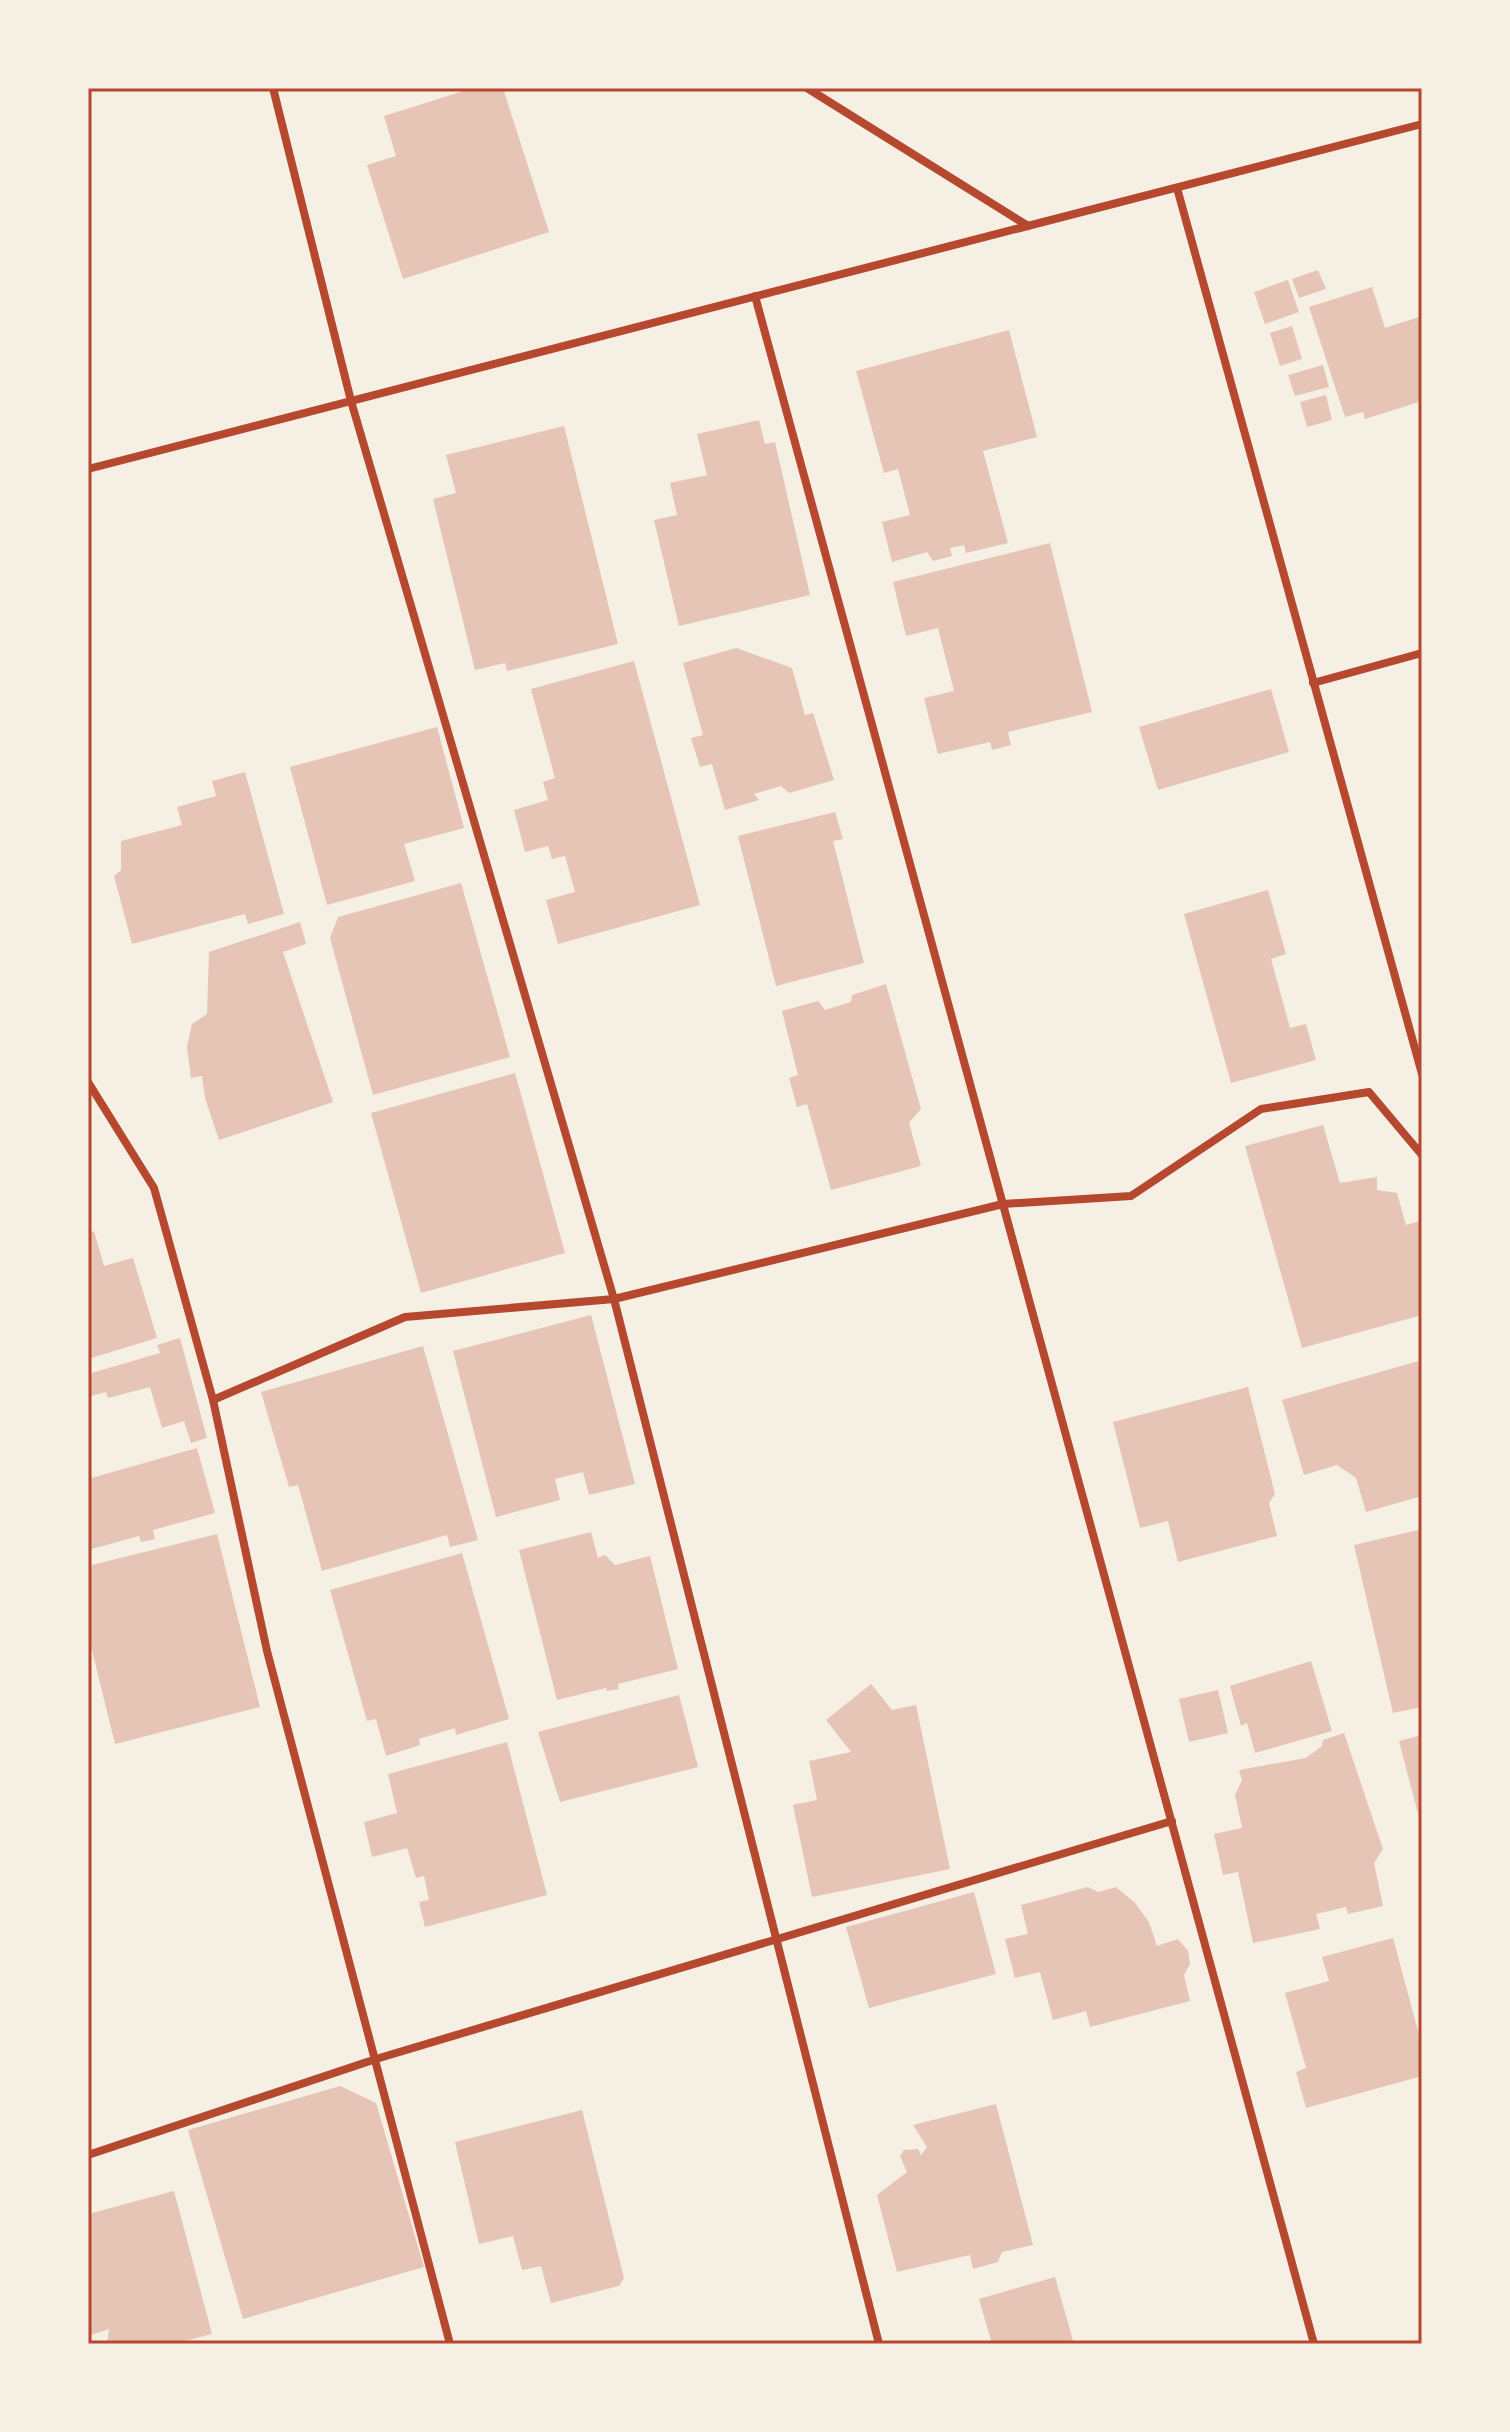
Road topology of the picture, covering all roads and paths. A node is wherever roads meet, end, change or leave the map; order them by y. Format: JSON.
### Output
{"nodes":[{"id":1,"x":273,"y":88,"type":"edge"},
{"id":2,"x":807,"y":88,"type":"edge"},
{"id":3,"x":1422,"y":124,"type":"edge"},
{"id":4,"x":1177,"y":188,"type":"junction"},
{"id":5,"x":1028,"y":226,"type":"junction"},
{"id":6,"x":755,"y":296,"type":"junction"},
{"id":7,"x":351,"y":401,"type":"junction"},
{"id":8,"x":88,"y":469,"type":"edge"},
{"id":9,"x":1422,"y":653,"type":"edge"},
{"id":10,"x":1313,"y":683,"type":"junction"},
{"id":11,"x":1422,"y":1070,"type":"edge"},
{"id":12,"x":88,"y":1082,"type":"edge"},
{"id":13,"x":1422,"y":1155,"type":"edge"},
{"id":14,"x":1003,"y":1204,"type":"junction"},
{"id":15,"x":614,"y":1299,"type":"junction"},
{"id":16,"x":213,"y":1400,"type":"junction"},
{"id":17,"x":1172,"y":1821,"type":"junction"},
{"id":18,"x":775,"y":1942,"type":"junction"},
{"id":19,"x":376,"y":2059,"type":"junction"},
{"id":20,"x":88,"y":2155,"type":"edge"},
{"id":21,"x":450,"y":2344,"type":"edge"},
{"id":22,"x":879,"y":2344,"type":"edge"},
{"id":23,"x":1314,"y":2344,"type":"edge"}],
"edges":[{"from":1,"to":7,"type":"street"},
{"from":2,"to":5,"type":"street"},
{"from":3,"to":4,"type":"street"},
{"from":4,"to":5,"type":"street"},
{"from":4,"to":10,"type":"street"},
{"from":5,"to":6,"type":"street"},
{"from":6,"to":7,"type":"street"},
{"from":6,"to":14,"type":"street"},
{"from":7,"to":8,"type":"street"},
{"from":7,"to":15,"type":"street"},
{"from":9,"to":10,"type":"street"},
{"from":10,"to":11,"type":"street"},
{"from":12,"to":16,"type":"street"},
{"from":13,"to":14,"type":"street"},
{"from":14,"to":15,"type":"street"},
{"from":14,"to":17,"type":"street"},
{"from":15,"to":16,"type":"street"},
{"from":15,"to":18,"type":"street"},
{"from":16,"to":19,"type":"street"},
{"from":17,"to":18,"type":"street"},
{"from":17,"to":23,"type":"street"},
{"from":18,"to":19,"type":"street"},
{"from":18,"to":22,"type":"street"},
{"from":19,"to":20,"type":"street"},
{"from":19,"to":21,"type":"street"}]}
